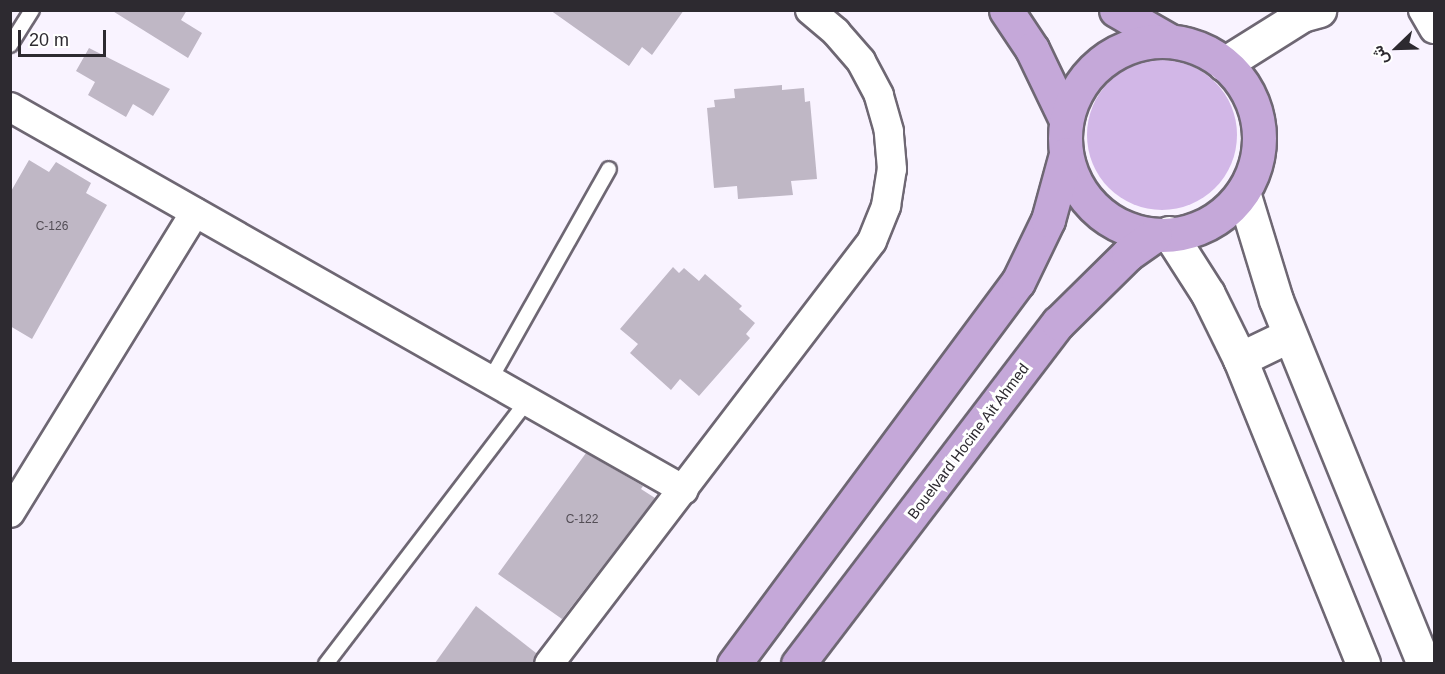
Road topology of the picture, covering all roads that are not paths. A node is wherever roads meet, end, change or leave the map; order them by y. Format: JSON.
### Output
{"nodes":[{"id":1,"x":32,"y":10,"type":"edge"},
{"id":2,"x":810,"y":10,"type":"edge"},
{"id":3,"x":1006,"y":10,"type":"edge"},
{"id":4,"x":1116,"y":10,"type":"edge"},
{"id":5,"x":1319,"y":10,"type":"edge"},
{"id":6,"x":1424,"y":10,"type":"edge"},
{"id":7,"x":1434,"y":29,"type":"edge"},
{"id":8,"x":1170,"y":41,"type":"junction"},
{"id":9,"x":10,"y":45,"type":"edge"},
{"id":10,"x":1224,"y":63,"type":"junction"},
{"id":11,"x":10,"y":107,"type":"edge"},
{"id":12,"x":1066,"y":120,"type":"junction"},
{"id":13,"x":1066,"y":154,"type":"junction"},
{"id":14,"x":609,"y":169,"type":"dead end"},
{"id":15,"x":1243,"y":192,"type":"junction"},
{"id":16,"x":195,"y":212,"type":"junction"},
{"id":17,"x":1162,"y":234,"type":"junction"},
{"id":18,"x":1290,"y":335,"type":"junction"},
{"id":19,"x":1240,"y":359,"type":"junction"},
{"id":20,"x":490,"y":380,"type":"junction"},
{"id":21,"x":527,"y":401,"type":"junction"},
{"id":22,"x":684,"y":490,"type":"junction"},
{"id":23,"x":10,"y":513,"type":"edge"},
{"id":24,"x":326,"y":663,"type":"edge"},
{"id":25,"x":549,"y":663,"type":"edge"},
{"id":26,"x":734,"y":663,"type":"edge"},
{"id":27,"x":798,"y":663,"type":"edge"},
{"id":28,"x":1363,"y":663,"type":"edge"},
{"id":29,"x":1424,"y":663,"type":"edge"}],
"edges":[{"from":1,"to":9,"type":"lane"},
{"from":2,"to":22,"type":"street"},
{"from":3,"to":12,"type":"main road"},
{"from":4,"to":8,"type":"main road"},
{"from":5,"to":10,"type":"main road"},
{"from":6,"to":7,"type":"street"},
{"from":8,"to":10,"type":"main road"},
{"from":8,"to":12,"type":"main road"},
{"from":10,"to":15,"type":"main road"},
{"from":11,"to":16,"type":"street"},
{"from":12,"to":13,"type":"main road"},
{"from":13,"to":17,"type":"main road"},
{"from":13,"to":26,"type":"main road"},
{"from":14,"to":20,"type":"lane"},
{"from":15,"to":17,"type":"main road"},
{"from":15,"to":18,"type":"main road"},
{"from":16,"to":20,"type":"street"},
{"from":16,"to":23,"type":"street"},
{"from":17,"to":19,"type":"main road"},
{"from":17,"to":27,"type":"main road","name":"Bouelvard Hocine Ait Ahmed"},
{"from":18,"to":19,"type":"main road"},
{"from":18,"to":29,"type":"main road"},
{"from":19,"to":28,"type":"main road"},
{"from":20,"to":21,"type":"street"},
{"from":21,"to":22,"type":"street"},
{"from":21,"to":24,"type":"lane"},
{"from":22,"to":25,"type":"street"}]}
